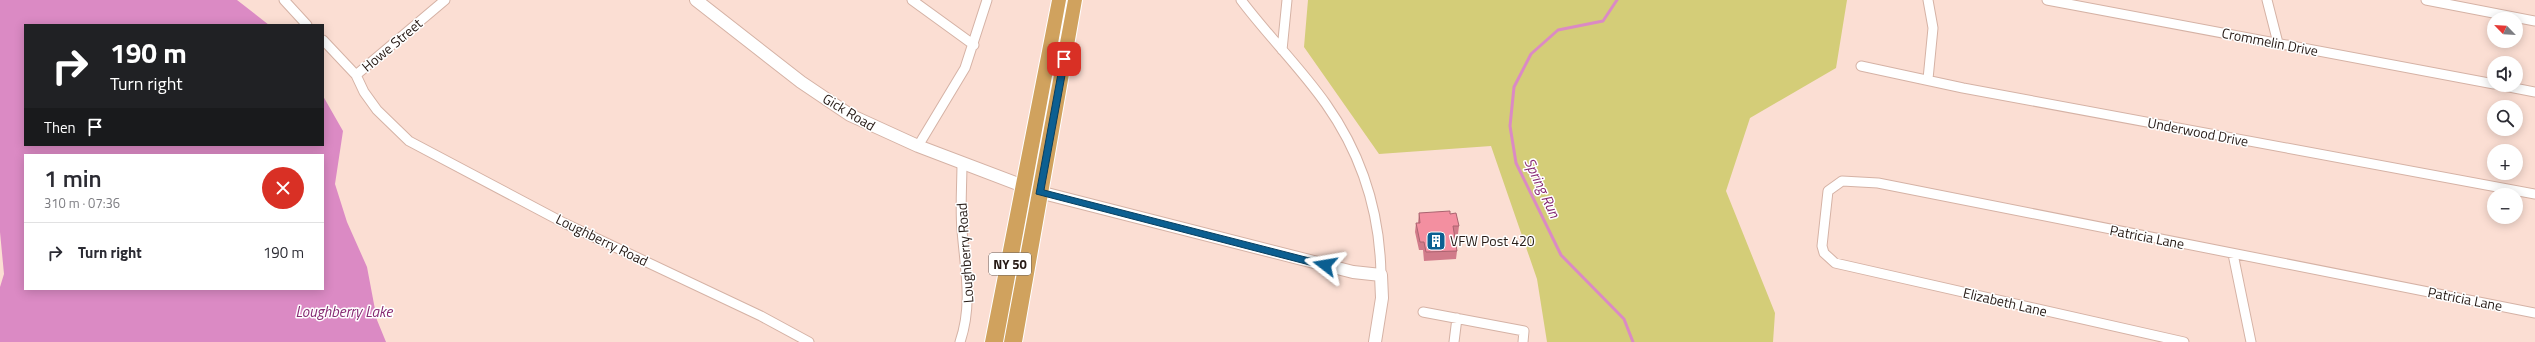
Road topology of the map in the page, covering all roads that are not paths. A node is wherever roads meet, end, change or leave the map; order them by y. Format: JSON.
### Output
{"nodes":[{"id":1,"x":284,"y":0,"type":"edge"},
{"id":2,"x":445,"y":0,"type":"edge"},
{"id":3,"x":696,"y":0,"type":"edge"},
{"id":4,"x":912,"y":0,"type":"edge"},
{"id":5,"x":988,"y":0,"type":"edge"},
{"id":6,"x":1059,"y":0,"type":"edge"},
{"id":7,"x":1075,"y":0,"type":"edge"},
{"id":8,"x":1241,"y":0,"type":"edge"},
{"id":9,"x":1287,"y":0,"type":"edge"},
{"id":10,"x":1928,"y":0,"type":"edge"},
{"id":11,"x":2047,"y":0,"type":"edge"},
{"id":12,"x":2267,"y":0,"type":"edge"},
{"id":13,"x":2426,"y":0,"type":"edge"},
{"id":14,"x":2535,"y":21,"type":"edge"},
{"id":15,"x":306,"y":24,"type":"edge"},
{"id":16,"x":324,"y":41,"type":"edge"},
{"id":17,"x":2278,"y":43,"type":"junction"},
{"id":18,"x":974,"y":45,"type":"junction"},
{"id":19,"x":1282,"y":50,"type":"junction"},
{"id":20,"x":1861,"y":66,"type":"dead end"},
{"id":21,"x":356,"y":75,"type":"junction"},
{"id":22,"x":1928,"y":79,"type":"junction"},
{"id":23,"x":2487,"y":83,"type":"edge"},
{"id":24,"x":2523,"y":90,"type":"edge"},
{"id":25,"x":2535,"y":92,"type":"edge"},
{"id":26,"x":918,"y":146,"type":"junction"},
{"id":27,"x":962,"y":163,"type":"junction"},
{"id":28,"x":1024,"y":185,"type":"junction"},
{"id":29,"x":1039,"y":192,"type":"junction"},
{"id":30,"x":2535,"y":194,"type":"edge"},
{"id":31,"x":2233,"y":254,"type":"junction"},
{"id":32,"x":1827,"y":257,"type":"joint"},
{"id":33,"x":1381,"y":275,"type":"junction"},
{"id":34,"x":1423,"y":312,"type":"dead end"},
{"id":35,"x":2535,"y":313,"type":"edge"},
{"id":36,"x":1457,"y":318,"type":"junction"},
{"id":37,"x":2153,"y":338,"type":"edge"},
{"id":38,"x":809,"y":342,"type":"edge"},
{"id":39,"x":960,"y":342,"type":"edge"},
{"id":40,"x":994,"y":342,"type":"edge"},
{"id":41,"x":1013,"y":342,"type":"edge"},
{"id":42,"x":1375,"y":342,"type":"edge"},
{"id":43,"x":1454,"y":342,"type":"edge"},
{"id":44,"x":1523,"y":342,"type":"edge"},
{"id":45,"x":2184,"y":342,"type":"edge"},
{"id":46,"x":2251,"y":342,"type":"edge"}],
"edges":[{"from":1,"to":15,"type":"street"},
{"from":2,"to":21,"type":"street","name":"Howe Street"},
{"from":3,"to":26,"type":"street","name":"Gick Road"},
{"from":4,"to":18,"type":"street"},
{"from":5,"to":18,"type":"street"},
{"from":6,"to":28,"type":"highway","number":"NY 50"},
{"from":7,"to":29,"type":"highway","number":"NY 50"},
{"from":8,"to":19,"type":"street"},
{"from":9,"to":19,"type":"street"},
{"from":10,"to":22,"type":"street"},
{"from":11,"to":17,"type":"street","name":"Crommelin Drive"},
{"from":12,"to":17,"type":"street"},
{"from":13,"to":14,"type":"street"},
{"from":16,"to":21,"type":"street","name":"Loughberry Road"},
{"from":17,"to":23,"type":"street","name":"Crommelin Drive"},
{"from":18,"to":26,"type":"street"},
{"from":19,"to":33,"type":"street"},
{"from":20,"to":22,"type":"street","name":"Underwood Drive"},
{"from":21,"to":38,"type":"street","name":"Loughberry Road"},
{"from":22,"to":30,"type":"street","name":"Underwood Drive"},
{"from":24,"to":25,"type":"street"},
{"from":26,"to":27,"type":"street","name":"Gick Road"},
{"from":27,"to":28,"type":"street","name":"Gick Road"},
{"from":27,"to":39,"type":"street","name":"Loughberry Road"},
{"from":28,"to":29,"type":"street","name":"Gick Road"},
{"from":28,"to":40,"type":"highway","number":"NY 50"},
{"from":29,"to":33,"type":"street","name":"Gick Road"},
{"from":29,"to":41,"type":"highway","number":"NY 50"},
{"from":31,"to":32,"type":"street","name":"Patricia Lane"},
{"from":31,"to":35,"type":"street","name":"Patricia Lane"},
{"from":31,"to":46,"type":"street"},
{"from":32,"to":37,"type":"street","name":"Elizabeth Lane"},
{"from":33,"to":42,"type":"street"},
{"from":34,"to":36,"type":"street"},
{"from":36,"to":43,"type":"street"},
{"from":36,"to":44,"type":"street"},
{"from":37,"to":45,"type":"street","name":"Elizabeth Lane"}]}
